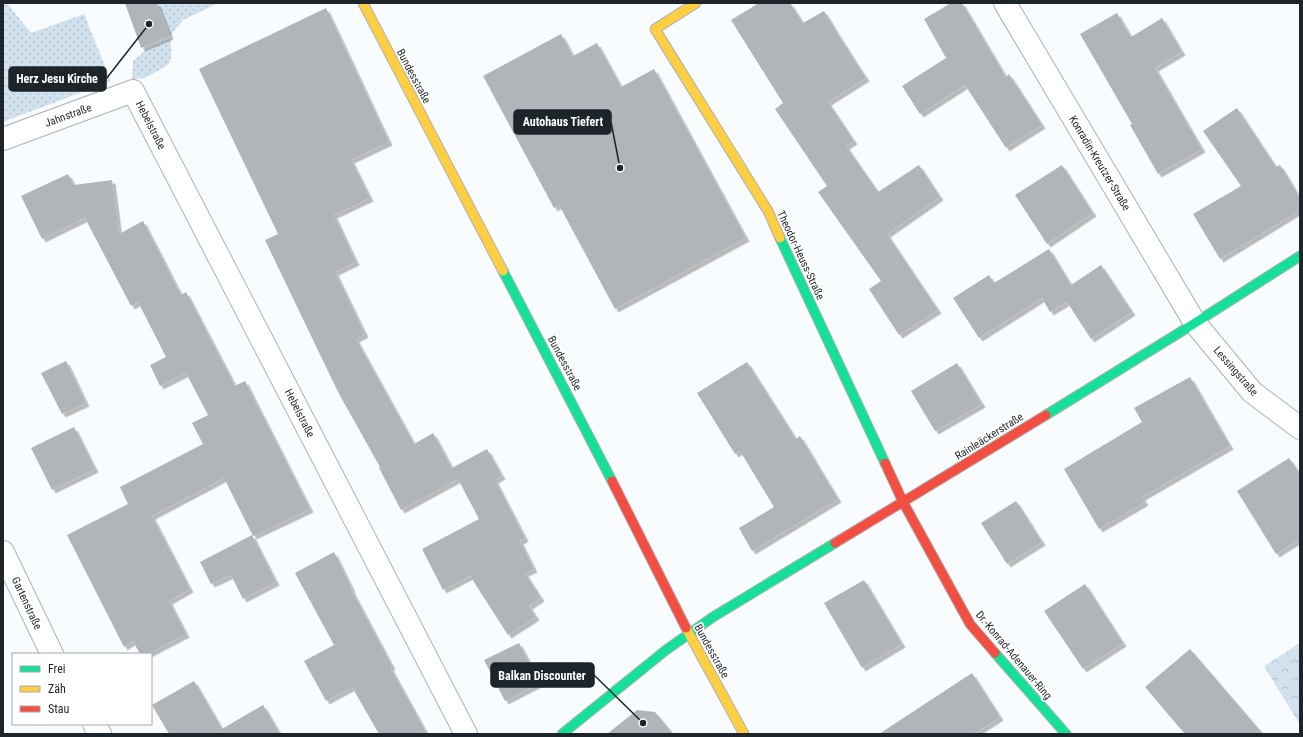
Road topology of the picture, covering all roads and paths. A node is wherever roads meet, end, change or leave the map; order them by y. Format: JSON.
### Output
{"nodes":[{"id":1,"x":363,"y":3,"type":"edge"},
{"id":2,"x":696,"y":3,"type":"edge"},
{"id":3,"x":1004,"y":3,"type":"edge"},
{"id":4,"x":133,"y":92,"type":"joint"},
{"id":5,"x":3,"y":139,"type":"edge"},
{"id":6,"x":1300,"y":256,"type":"edge"},
{"id":7,"x":1195,"y":323,"type":"junction"},
{"id":8,"x":1300,"y":428,"type":"edge"},
{"id":9,"x":903,"y":502,"type":"junction"},
{"id":10,"x":3,"y":552,"type":"edge"},
{"id":11,"x":689,"y":633,"type":"junction"},
{"id":12,"x":52,"y":653,"type":"edge"},
{"id":13,"x":95,"y":725,"type":"edge"},
{"id":14,"x":100,"y":734,"type":"edge"},
{"id":15,"x":466,"y":734,"type":"edge"},
{"id":16,"x":562,"y":734,"type":"edge"},
{"id":17,"x":744,"y":734,"type":"edge"},
{"id":18,"x":1066,"y":734,"type":"edge"}],
"edges":[{"from":1,"to":11,"type":"street","name":"Bundesstraße"},
{"from":2,"to":9,"type":"street","name":"Theodor-Heuss-Straße"},
{"from":3,"to":7,"type":"street","name":"Konradin-Kreutzer-Straße"},
{"from":4,"to":5,"type":"street","name":"Jahnstraße"},
{"from":4,"to":15,"type":"street","name":"Hebelstraße"},
{"from":6,"to":7,"type":"street","name":"Rainleäckerstraße"},
{"from":7,"to":8,"type":"street","name":"Lessingstraße"},
{"from":7,"to":9,"type":"street","name":"Rainleäckerstraße"},
{"from":9,"to":11,"type":"street","name":"Rainleäckerstraße"},
{"from":9,"to":18,"type":"street","name":"Dr.-Konrad-Adenauer-Ring"},
{"from":10,"to":12,"type":"street","name":"Gartenstraße"},
{"from":11,"to":16,"type":"street","name":"Rainleäckerstraße"},
{"from":11,"to":17,"type":"street","name":"Bundesstraße"},
{"from":13,"to":14,"type":"street"}]}
